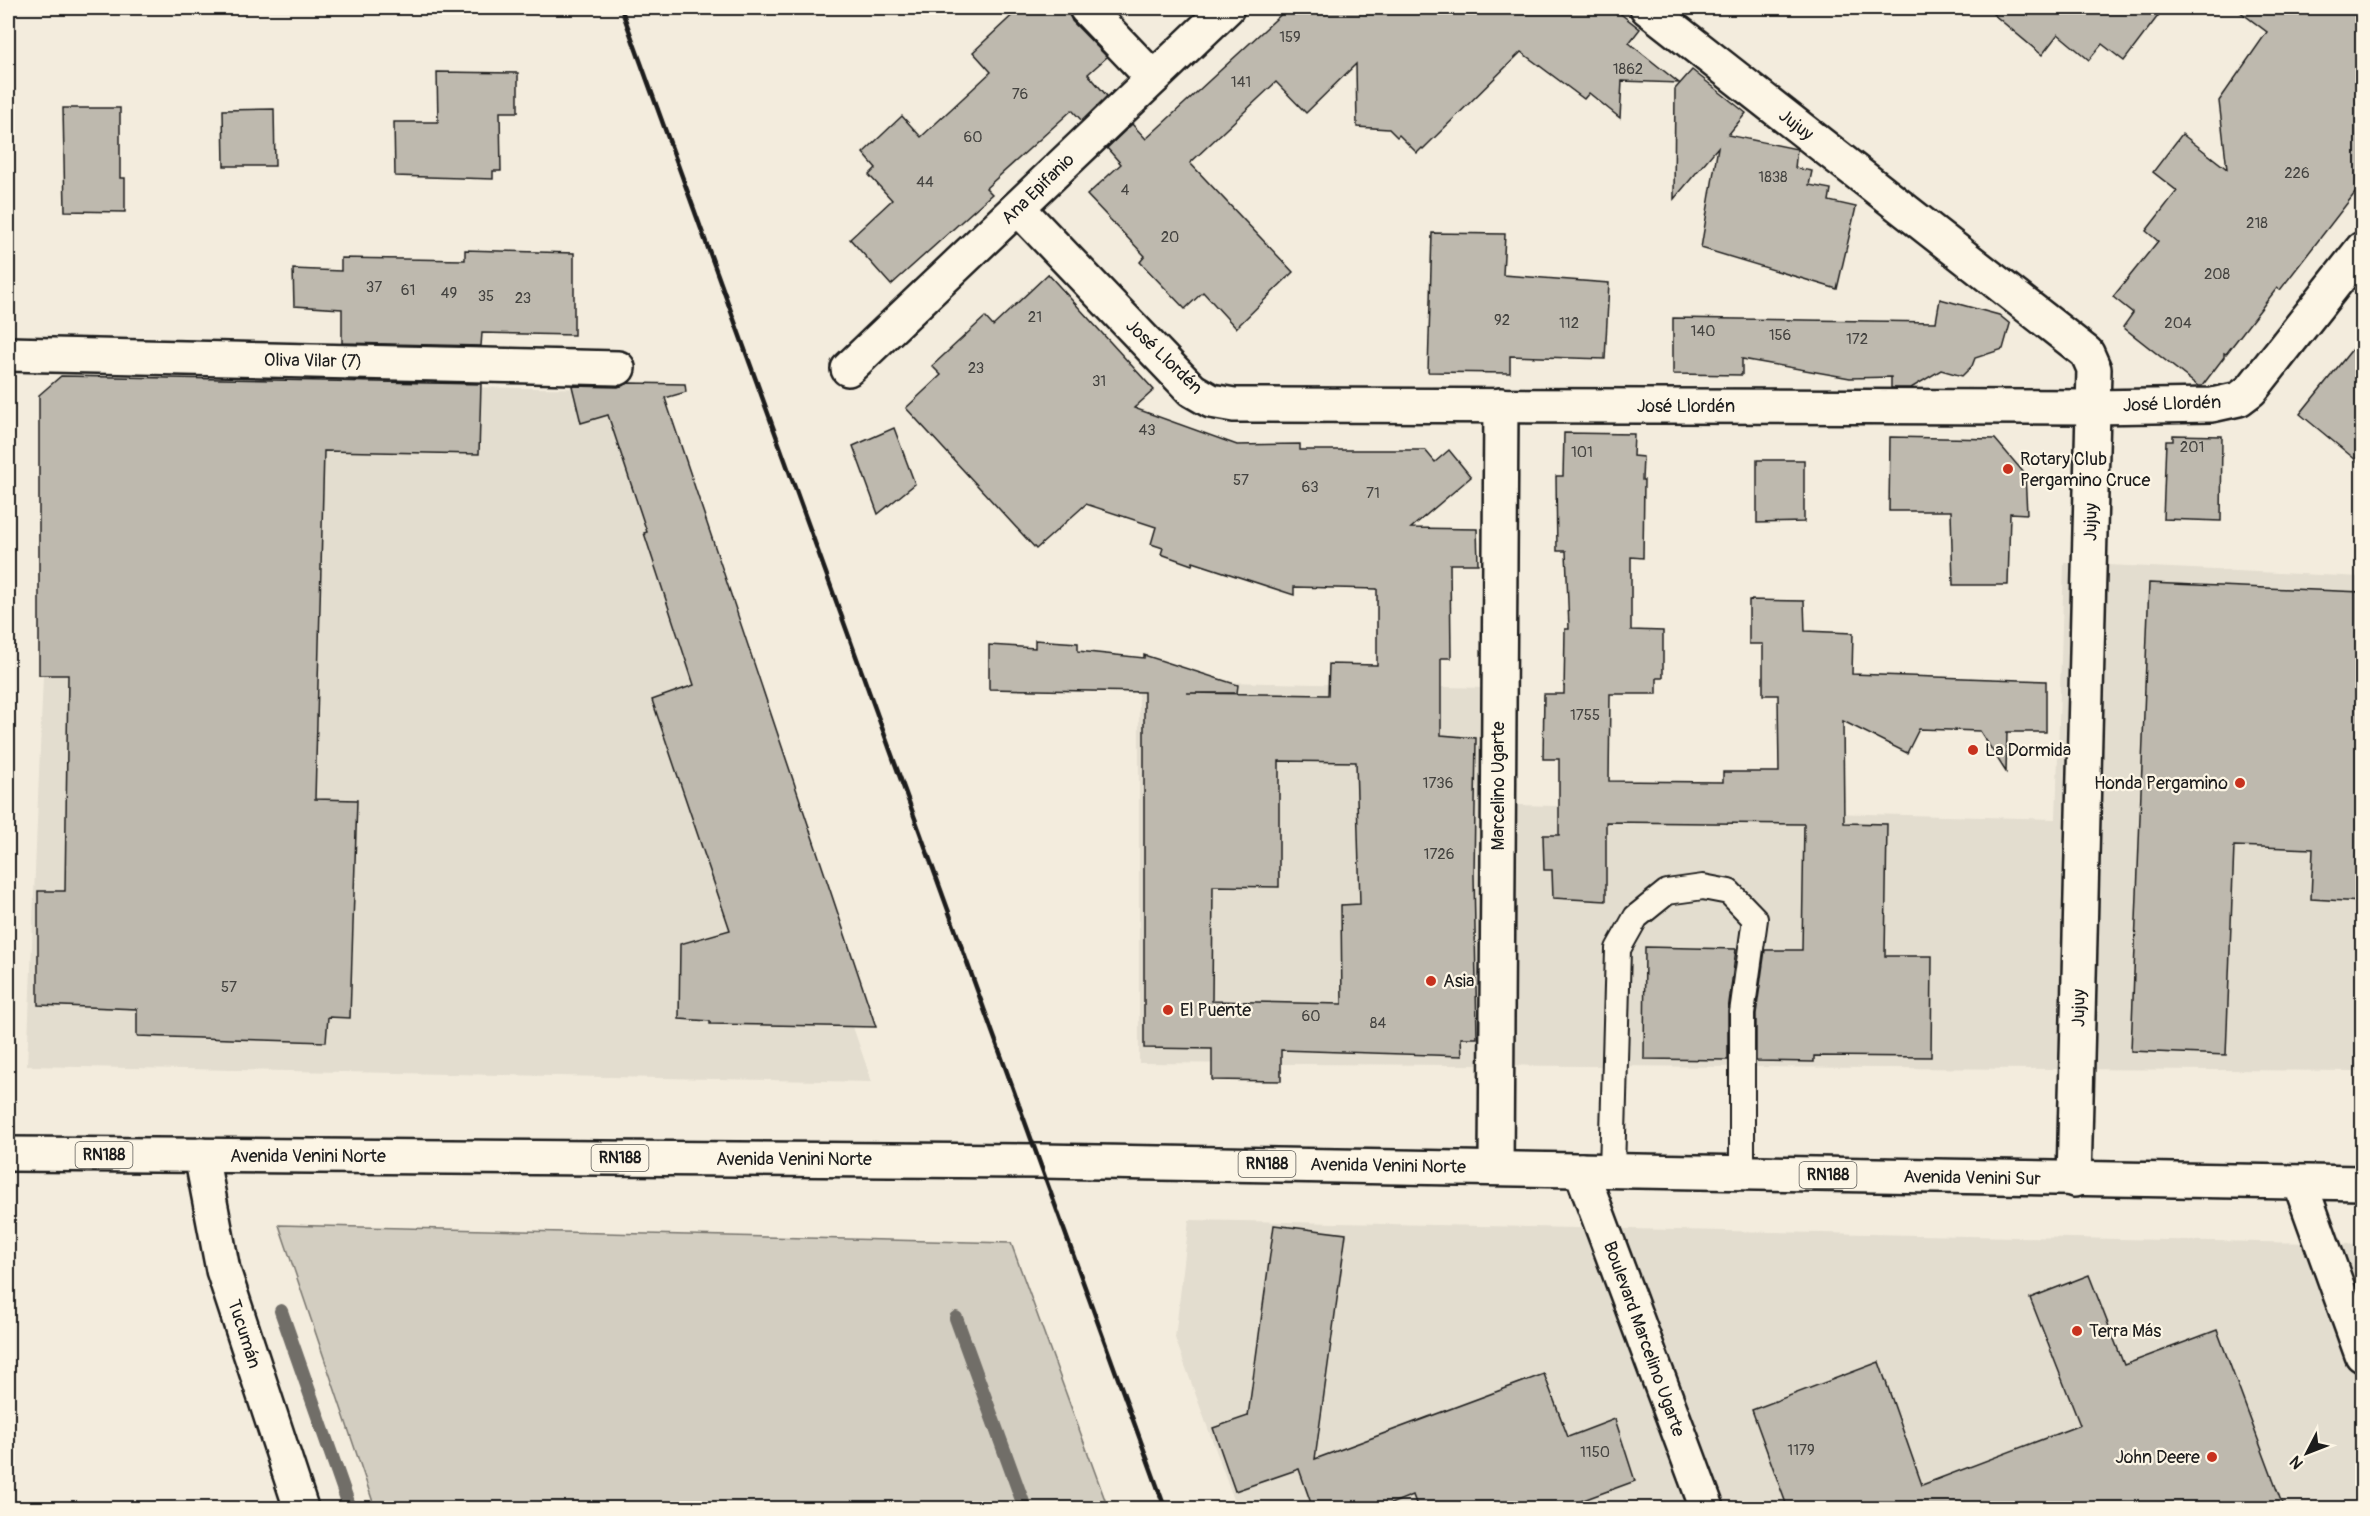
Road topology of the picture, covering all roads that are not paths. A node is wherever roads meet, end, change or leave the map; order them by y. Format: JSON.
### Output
{"nodes":[{"id":1,"x":1086,"y":8,"type":"edge"},
{"id":2,"x":1227,"y":8,"type":"edge"},
{"id":3,"x":1647,"y":8,"type":"edge"},
{"id":4,"x":1153,"y":78,"type":"junction"},
{"id":5,"x":1018,"y":208,"type":"junction"},
{"id":6,"x":2362,"y":249,"type":"edge"},
{"id":7,"x":8,"y":354,"type":"edge"},
{"id":8,"x":618,"y":368,"type":"dead end"},
{"id":9,"x":848,"y":369,"type":"dead end"},
{"id":10,"x":1501,"y":405,"type":"junction"},
{"id":11,"x":2094,"y":407,"type":"junction"},
{"id":12,"x":8,"y":1154,"type":"edge"},
{"id":13,"x":201,"y":1155,"type":"junction"},
{"id":14,"x":1496,"y":1167,"type":"junction"},
{"id":15,"x":1597,"y":1171,"type":"junction"},
{"id":16,"x":1742,"y":1174,"type":"junction"},
{"id":17,"x":2074,"y":1180,"type":"junction"},
{"id":18,"x":2300,"y":1183,"type":"junction"},
{"id":19,"x":2362,"y":1183,"type":"edge"},
{"id":20,"x":2362,"y":1355,"type":"edge"},
{"id":21,"x":301,"y":1509,"type":"edge"},
{"id":22,"x":1707,"y":1509,"type":"edge"}],
"edges":[{"from":1,"to":4,"type":"main road"},
{"from":2,"to":4,"type":"main road","name":"Ana Epifanio"},
{"from":3,"to":11,"type":"main road","name":"Jujuy"},
{"from":4,"to":5,"type":"main road","name":"Ana Epifanio"},
{"from":5,"to":9,"type":"main road","name":"Ana Epifanio"},
{"from":5,"to":10,"type":"main road","name":"José Llordén"},
{"from":6,"to":11,"type":"main road","name":"José Llordén"},
{"from":7,"to":8,"type":"main road","name":"Oliva Vilar (7)"},
{"from":10,"to":11,"type":"main road","name":"José Llordén"},
{"from":10,"to":14,"type":"main road","name":"Marcelino Ugarte"},
{"from":11,"to":17,"type":"main road","name":"Jujuy"},
{"from":12,"to":13,"type":"main road","name":"Avenida Venini Norte","number":"RN188"},
{"from":13,"to":14,"type":"main road","name":"Avenida Venini Norte","number":"RN188"},
{"from":13,"to":21,"type":"main road","name":"Tucumán"},
{"from":14,"to":15,"type":"main road","name":"Avenida Venini Norte","number":"RN188"},
{"from":15,"to":16,"type":"main road","name":"Avenida Venini Sur","number":"RN188"},
{"from":15,"to":16,"type":"lane"},
{"from":15,"to":22,"type":"main road","name":"Boulevard Marcelino Ugarte"},
{"from":16,"to":17,"type":"main road","name":"Avenida Venini Sur","number":"RN188"},
{"from":17,"to":18,"type":"main road","name":"Avenida Venini Sur","number":"RN188"},
{"from":18,"to":19,"type":"main road","name":"Avenida Venini Sur","number":"RN188"},
{"from":18,"to":20,"type":"main road"}]}
